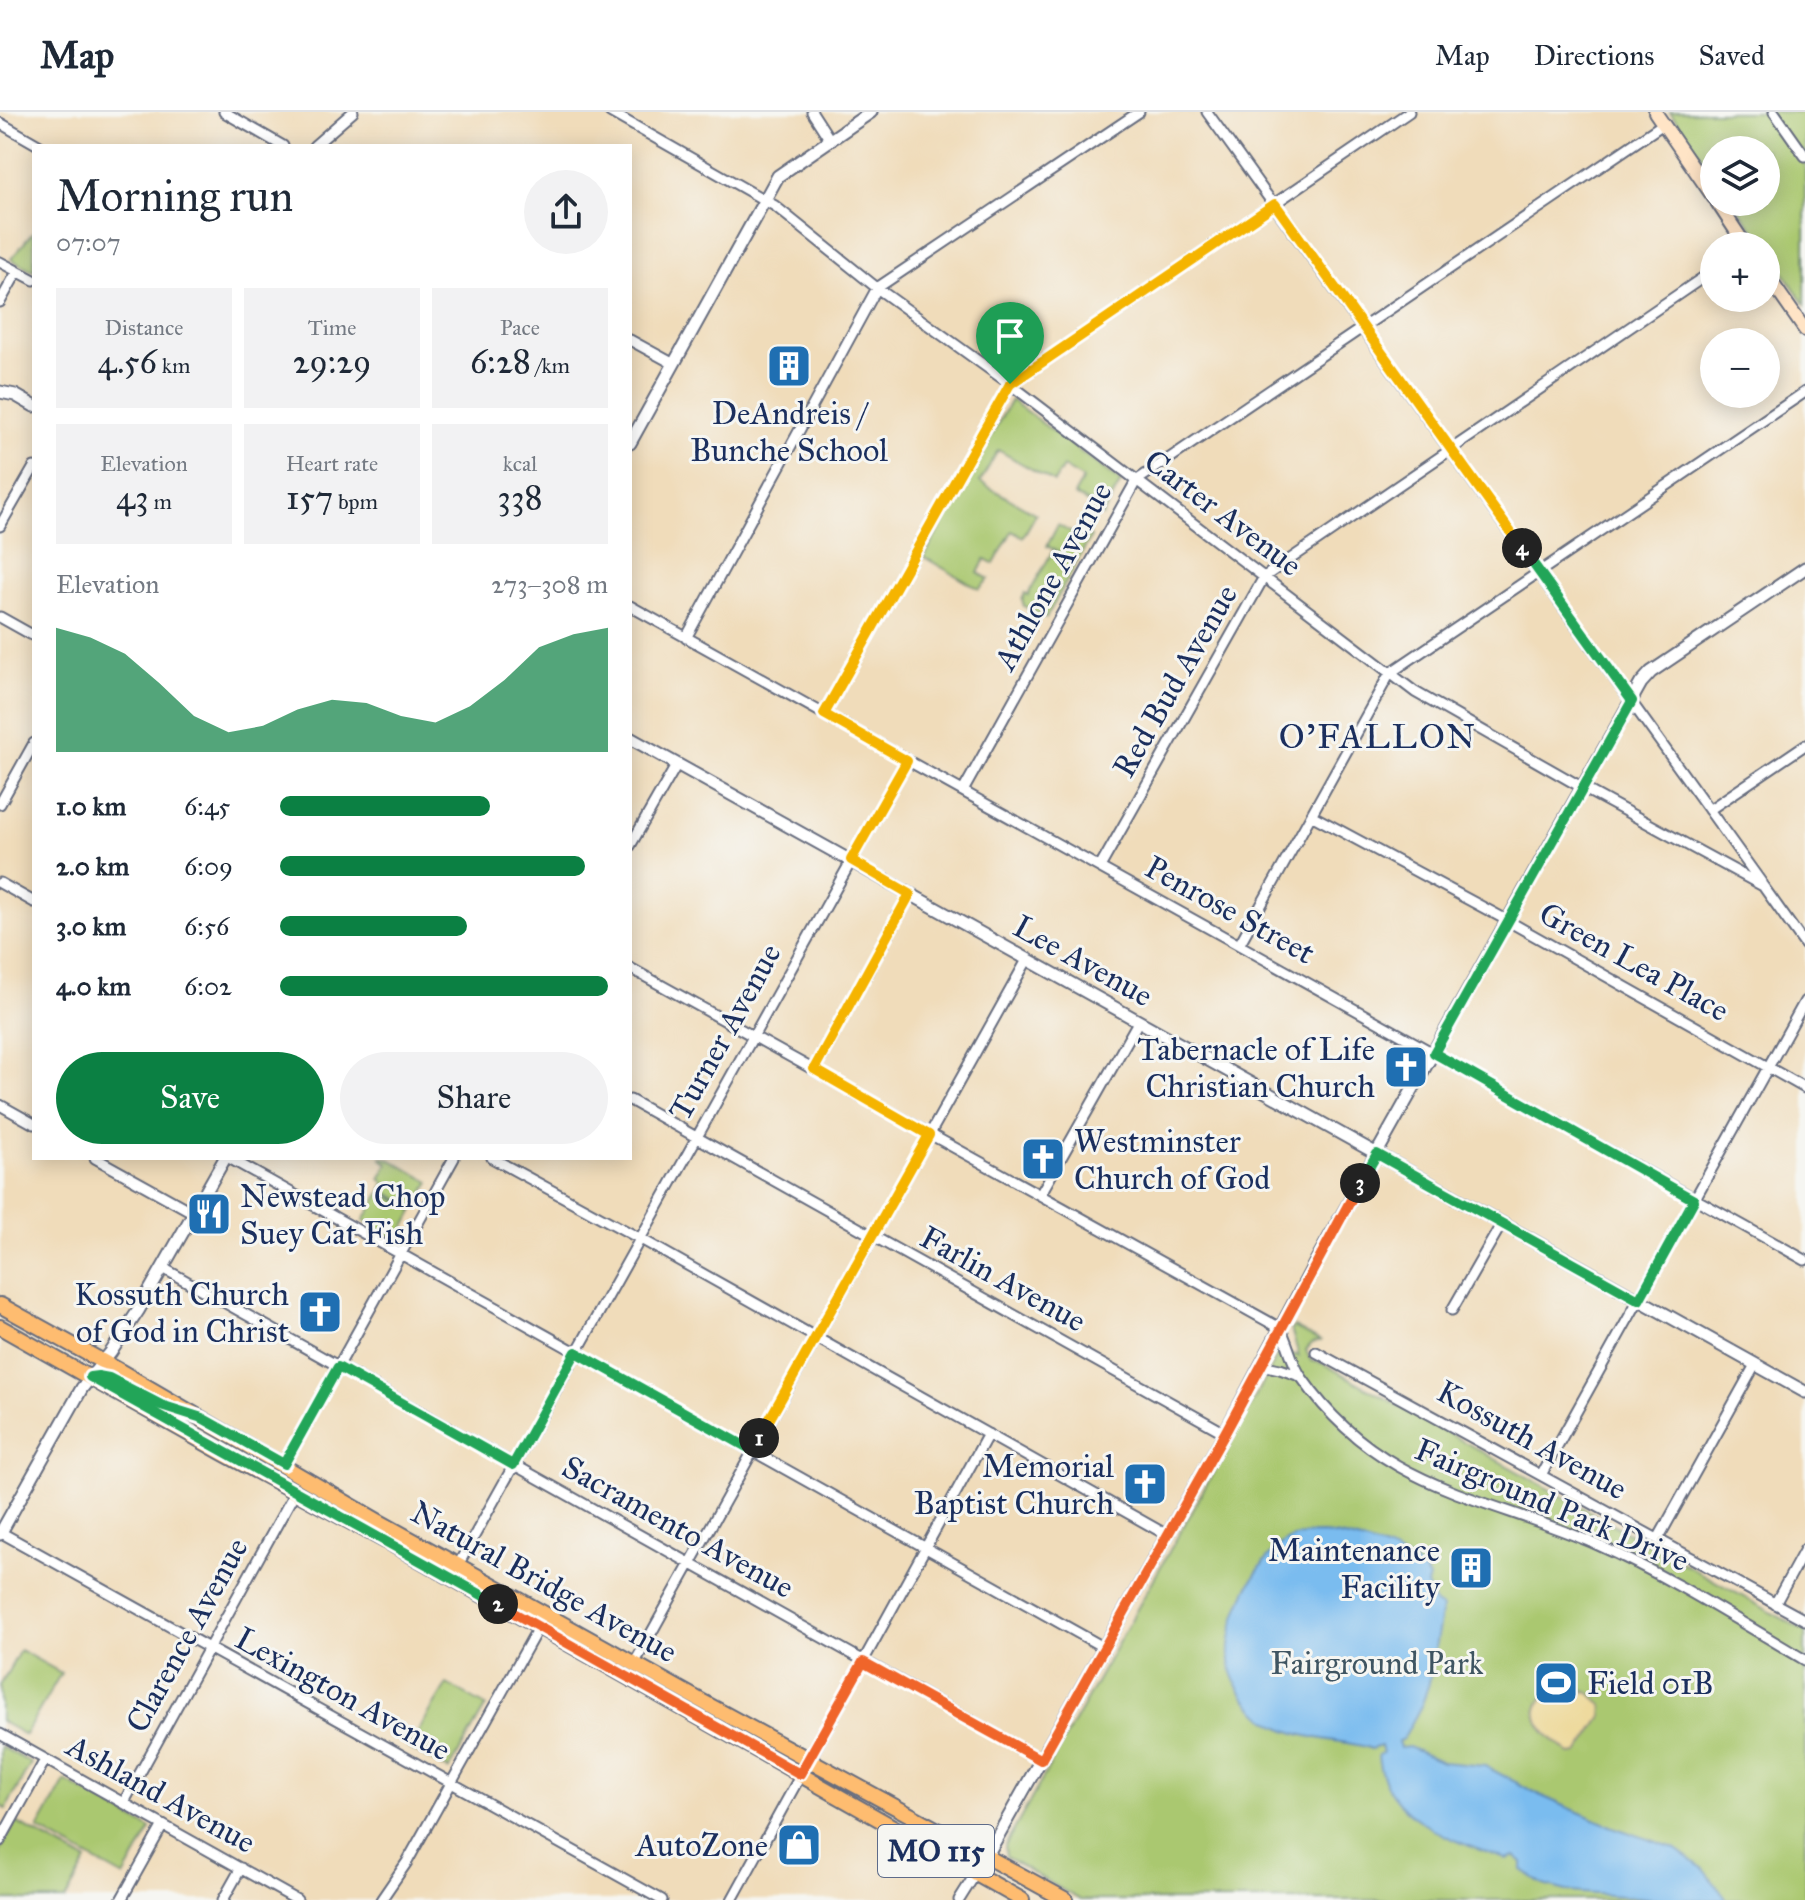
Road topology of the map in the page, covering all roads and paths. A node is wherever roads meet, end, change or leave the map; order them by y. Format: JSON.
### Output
{"nodes":[{"id":1,"x":224,"y":112,"type":"edge"},
{"id":2,"x":353,"y":112,"type":"edge"},
{"id":3,"x":610,"y":112,"type":"edge"},
{"id":4,"x":812,"y":112,"type":"edge"},
{"id":5,"x":871,"y":112,"type":"edge"},
{"id":6,"x":1139,"y":112,"type":"edge"},
{"id":7,"x":1207,"y":112,"type":"edge"},
{"id":8,"x":1409,"y":112,"type":"edge"},
{"id":9,"x":1655,"y":112,"type":"edge"},
{"id":10,"x":1774,"y":112,"type":"edge"},
{"id":11,"x":0,"y":123,"type":"edge"},
{"id":12,"x":1663,"y":124,"type":"junction"},
{"id":13,"x":830,"y":140,"type":"junction"},
{"id":14,"x":37,"y":144,"type":"edge"},
{"id":15,"x":280,"y":144,"type":"edge"},
{"id":16,"x":316,"y":144,"type":"edge"},
{"id":17,"x":1805,"y":156,"type":"edge"},
{"id":18,"x":1700,"y":178,"type":"edge"},
{"id":19,"x":765,"y":200,"type":"junction"},
{"id":20,"x":1275,"y":204,"type":"junction"},
{"id":21,"x":0,"y":262,"type":"edge"},
{"id":22,"x":17,"y":272,"type":"junction"},
{"id":23,"x":32,"y":279,"type":"edge"},
{"id":24,"x":1700,"y":280,"type":"edge"},
{"id":25,"x":877,"y":288,"type":"junction"},
{"id":26,"x":1780,"y":294,"type":"edge"},
{"id":27,"x":0,"y":302,"type":"edge"},
{"id":28,"x":1362,"y":327,"type":"junction"},
{"id":29,"x":1805,"y":330,"type":"edge"},
{"id":30,"x":632,"y":341,"type":"edge"},
{"id":31,"x":674,"y":364,"type":"junction"},
{"id":32,"x":1010,"y":384,"type":"junction"},
{"id":33,"x":0,"y":392,"type":"edge"},
{"id":34,"x":1805,"y":392,"type":"edge"},
{"id":35,"x":32,"y":405,"type":"edge"},
{"id":36,"x":632,"y":439,"type":"edge"},
{"id":37,"x":1450,"y":450,"type":"junction"},
{"id":38,"x":32,"y":470,"type":"edge"},
{"id":39,"x":1136,"y":481,"type":"junction"},
{"id":40,"x":0,"y":526,"type":"edge"},
{"id":41,"x":1805,"y":568,"type":"edge"},
{"id":42,"x":1538,"y":571,"type":"junction"},
{"id":43,"x":1264,"y":577,"type":"junction"},
{"id":44,"x":632,"y":607,"type":"edge"},
{"id":45,"x":0,"y":617,"type":"edge"},
{"id":46,"x":32,"y":635,"type":"edge"},
{"id":47,"x":686,"y":638,"type":"junction"},
{"id":48,"x":1390,"y":673,"type":"junction"},
{"id":49,"x":1632,"y":701,"type":"junction"},
{"id":50,"x":824,"y":714,"type":"junction"},
{"id":51,"x":632,"y":739,"type":"edge"},
{"id":52,"x":1805,"y":745,"type":"edge"},
{"id":53,"x":32,"y":747,"type":"edge"},
{"id":54,"x":907,"y":761,"type":"junction"},
{"id":55,"x":24,"y":762,"type":"junction"},
{"id":56,"x":677,"y":764,"type":"junction"},
{"id":57,"x":32,"y":767,"type":"edge"},
{"id":58,"x":1583,"y":788,"type":"junction"},
{"id":59,"x":963,"y":791,"type":"junction"},
{"id":60,"x":0,"y":804,"type":"edge"},
{"id":61,"x":1709,"y":810,"type":"junction"},
{"id":62,"x":1311,"y":815,"type":"junction"},
{"id":63,"x":632,"y":843,"type":"edge"},
{"id":64,"x":851,"y":860,"type":"junction"},
{"id":65,"x":1100,"y":867,"type":"junction"},
{"id":66,"x":0,"y":883,"type":"edge"},
{"id":67,"x":1763,"y":886,"type":"junction"},
{"id":68,"x":910,"y":894,"type":"junction"},
{"id":69,"x":32,"y":901,"type":"edge"},
{"id":70,"x":1508,"y":921,"type":"junction"},
{"id":71,"x":1805,"y":924,"type":"edge"},
{"id":72,"x":1795,"y":931,"type":"junction"},
{"id":73,"x":1239,"y":945,"type":"junction"},
{"id":74,"x":1805,"y":945,"type":"edge"},
{"id":75,"x":1027,"y":960,"type":"junction"},
{"id":76,"x":632,"y":969,"type":"edge"},
{"id":77,"x":1805,"y":1001,"type":"edge"},
{"id":78,"x":1138,"y":1022,"type":"junction"},
{"id":79,"x":753,"y":1036,"type":"junction"},
{"id":80,"x":1434,"y":1053,"type":"junction"},
{"id":81,"x":1768,"y":1067,"type":"junction"},
{"id":82,"x":814,"y":1069,"type":"junction"},
{"id":83,"x":1805,"y":1088,"type":"edge"},
{"id":84,"x":632,"y":1101,"type":"edge"},
{"id":85,"x":0,"y":1105,"type":"edge"},
{"id":86,"x":32,"y":1123,"type":"edge"},
{"id":87,"x":929,"y":1135,"type":"junction"},
{"id":88,"x":696,"y":1137,"type":"junction"},
{"id":89,"x":1377,"y":1154,"type":"junction"},
{"id":90,"x":99,"y":1160,"type":"edge"},
{"id":91,"x":226,"y":1160,"type":"edge"},
{"id":92,"x":231,"y":1160,"type":"edge"},
{"id":93,"x":453,"y":1160,"type":"edge"},
{"id":94,"x":496,"y":1160,"type":"edge"},
{"id":95,"x":1040,"y":1195,"type":"junction"},
{"id":96,"x":1694,"y":1200,"type":"junction"},
{"id":97,"x":194,"y":1213,"type":"junction"},
{"id":98,"x":1502,"y":1223,"type":"junction"},
{"id":99,"x":871,"y":1235,"type":"junction"},
{"id":100,"x":640,"y":1238,"type":"junction"},
{"id":101,"x":401,"y":1254,"type":"junction"},
{"id":102,"x":1805,"y":1260,"type":"edge"},
{"id":103,"x":163,"y":1268,"type":"junction"},
{"id":104,"x":1639,"y":1300,"type":"junction"},
{"id":105,"x":0,"y":1305,"type":"edge"},
{"id":106,"x":1452,"y":1310,"type":"dead end"},
{"id":107,"x":0,"y":1326,"type":"edge"},
{"id":108,"x":1280,"y":1328,"type":"junction"},
{"id":109,"x":815,"y":1337,"type":"junction"},
{"id":110,"x":576,"y":1352,"type":"junction"},
{"id":111,"x":1316,"y":1352,"type":"dead end"},
{"id":112,"x":103,"y":1363,"type":"junction"},
{"id":113,"x":1261,"y":1365,"type":"junction"},
{"id":114,"x":1755,"y":1365,"type":"junction"},
{"id":115,"x":338,"y":1367,"type":"junction"},
{"id":116,"x":90,"y":1377,"type":"junction"},
{"id":117,"x":1301,"y":1377,"type":"junction"},
{"id":118,"x":1805,"y":1392,"type":"edge"},
{"id":119,"x":202,"y":1418,"type":"junction"},
{"id":120,"x":1225,"y":1433,"type":"junction"},
{"id":121,"x":988,"y":1434,"type":"junction"},
{"id":122,"x":752,"y":1450,"type":"junction"},
{"id":123,"x":284,"y":1464,"type":"junction"},
{"id":124,"x":513,"y":1465,"type":"junction"},
{"id":125,"x":1541,"y":1475,"type":"junction"},
{"id":126,"x":295,"y":1492,"type":"junction"},
{"id":127,"x":0,"y":1533,"type":"edge"},
{"id":128,"x":1167,"y":1535,"type":"junction"},
{"id":129,"x":1658,"y":1539,"type":"junction"},
{"id":130,"x":927,"y":1547,"type":"junction"},
{"id":131,"x":1805,"y":1549,"type":"edge"},
{"id":132,"x":690,"y":1563,"type":"junction"},
{"id":133,"x":458,"y":1565,"type":"junction"},
{"id":134,"x":1775,"y":1604,"type":"junction"},
{"id":135,"x":1805,"y":1620,"type":"edge"},
{"id":136,"x":539,"y":1626,"type":"junction"},
{"id":137,"x":1103,"y":1647,"type":"junction"},
{"id":138,"x":208,"y":1650,"type":"junction"},
{"id":139,"x":1805,"y":1660,"type":"edge"},
{"id":140,"x":863,"y":1662,"type":"junction"},
{"id":141,"x":634,"y":1664,"type":"junction"},
{"id":142,"x":0,"y":1734,"type":"edge"},
{"id":143,"x":808,"y":1759,"type":"junction"},
{"id":144,"x":45,"y":1760,"type":"junction"},
{"id":145,"x":1041,"y":1760,"type":"junction"},
{"id":146,"x":800,"y":1774,"type":"junction"},
{"id":147,"x":452,"y":1784,"type":"junction"},
{"id":148,"x":124,"y":1802,"type":"junction"},
{"id":149,"x":874,"y":1816,"type":"junction"},
{"id":150,"x":163,"y":1825,"type":"junction"},
{"id":151,"x":0,"y":1841,"type":"edge"},
{"id":152,"x":986,"y":1857,"type":"junction"},
{"id":153,"x":241,"y":1868,"type":"junction"},
{"id":154,"x":975,"y":1873,"type":"junction"},
{"id":155,"x":121,"y":1900,"type":"edge"},
{"id":156,"x":223,"y":1900,"type":"edge"},
{"id":157,"x":297,"y":1900,"type":"edge"},
{"id":158,"x":381,"y":1900,"type":"edge"},
{"id":159,"x":662,"y":1900,"type":"edge"},
{"id":160,"x":732,"y":1900,"type":"edge"},
{"id":161,"x":959,"y":1900,"type":"edge"},
{"id":162,"x":1022,"y":1900,"type":"edge"},
{"id":163,"x":1051,"y":1900,"type":"edge"},
{"id":164,"x":1066,"y":1900,"type":"edge"}],
"edges":[{"from":1,"to":15,"type":"street"},
{"from":2,"to":16,"type":"street"},
{"from":3,"to":19,"type":"street","name":"Carter Avenue"},
{"from":4,"to":13,"type":"street"},
{"from":5,"to":13,"type":"street"},
{"from":6,"to":25,"type":"street"},
{"from":7,"to":20,"type":"street"},
{"from":8,"to":20,"type":"street"},
{"from":9,"to":12,"type":"main road"},
{"from":10,"to":17,"type":"street"},
{"from":11,"to":14,"type":"street"},
{"from":12,"to":18,"type":"main road"},
{"from":12,"to":28,"type":"street","name":"Athlone Avenue"},
{"from":13,"to":19,"type":"street"},
{"from":19,"to":25,"type":"street","name":"Carter Avenue"},
{"from":19,"to":31,"type":"street"},
{"from":20,"to":28,"type":"street"},
{"from":20,"to":32,"type":"street"},
{"from":21,"to":22,"type":"street"},
{"from":22,"to":23,"type":"street"},
{"from":22,"to":27,"type":"street"},
{"from":24,"to":37,"type":"street","name":"Red Bud Avenue"},
{"from":25,"to":32,"type":"street","name":"Carter Avenue"},
{"from":25,"to":47,"type":"street"},
{"from":26,"to":29,"type":"main road"},
{"from":28,"to":37,"type":"street"},
{"from":28,"to":39,"type":"street","name":"Athlone Avenue"},
{"from":30,"to":31,"type":"street"},
{"from":31,"to":36,"type":"street"},
{"from":32,"to":39,"type":"street","name":"Carter Avenue"},
{"from":32,"to":50,"type":"street"},
{"from":33,"to":35,"type":"street"},
{"from":34,"to":42,"type":"street"},
{"from":37,"to":42,"type":"street"},
{"from":37,"to":43,"type":"street","name":"Red Bud Avenue"},
{"from":38,"to":40,"type":"street"},
{"from":39,"to":43,"type":"street","name":"Carter Avenue"},
{"from":39,"to":59,"type":"street","name":"Athlone Avenue"},
{"from":41,"to":49,"type":"street"},
{"from":42,"to":48,"type":"street"},
{"from":42,"to":49,"type":"street"},
{"from":43,"to":48,"type":"street","name":"Carter Avenue"},
{"from":43,"to":65,"type":"street","name":"Red Bud Avenue"},
{"from":44,"to":47,"type":"street","name":"Penrose Street"},
{"from":45,"to":46,"type":"street"},
{"from":47,"to":50,"type":"street","name":"Penrose Street"},
{"from":48,"to":58,"type":"street","name":"Carter Avenue"},
{"from":48,"to":62,"type":"street"},
{"from":49,"to":58,"type":"street"},
{"from":49,"to":61,"type":"street"},
{"from":50,"to":54,"type":"street","name":"Penrose Street"},
{"from":51,"to":56,"type":"street","name":"Lee Avenue"},
{"from":52,"to":61,"type":"street"},
{"from":53,"to":55,"type":"street"},
{"from":54,"to":59,"type":"street","name":"Penrose Street"},
{"from":54,"to":64,"type":"street"},
{"from":55,"to":57,"type":"street"},
{"from":55,"to":60,"type":"street"},
{"from":56,"to":63,"type":"street"},
{"from":56,"to":64,"type":"street","name":"Lee Avenue"},
{"from":58,"to":67,"type":"street","name":"Carter Avenue"},
{"from":58,"to":70,"type":"street"},
{"from":59,"to":65,"type":"street","name":"Penrose Street"},
{"from":61,"to":67,"type":"street"},
{"from":62,"to":70,"type":"street","name":"Green Lea Place"},
{"from":62,"to":73,"type":"street"},
{"from":64,"to":68,"type":"street","name":"Lee Avenue"},
{"from":64,"to":79,"type":"street","name":"Turner Avenue"},
{"from":65,"to":73,"type":"street","name":"Penrose Street"},
{"from":66,"to":69,"type":"street"},
{"from":67,"to":72,"type":"street","name":"Carter Avenue"},
{"from":68,"to":75,"type":"street","name":"Lee Avenue"},
{"from":68,"to":82,"type":"street"},
{"from":70,"to":80,"type":"street"},
{"from":70,"to":81,"type":"street","name":"Green Lea Place"},
{"from":71,"to":72,"type":"street"},
{"from":72,"to":74,"type":"street","name":"Carter Avenue"},
{"from":73,"to":80,"type":"street","name":"Penrose Street"},
{"from":75,"to":78,"type":"street","name":"Lee Avenue"},
{"from":75,"to":87,"type":"street"},
{"from":76,"to":79,"type":"street"},
{"from":77,"to":81,"type":"street"},
{"from":78,"to":89,"type":"street","name":"Lee Avenue"},
{"from":78,"to":95,"type":"street"},
{"from":79,"to":82,"type":"street"},
{"from":79,"to":88,"type":"street","name":"Turner Avenue"},
{"from":80,"to":89,"type":"street"},
{"from":80,"to":96,"type":"street","name":"Penrose Street"},
{"from":81,"to":83,"type":"street","name":"Green Lea Place"},
{"from":81,"to":96,"type":"street"},
{"from":82,"to":87,"type":"street"},
{"from":84,"to":88,"type":"street","name":"Farlin Avenue"},
{"from":85,"to":86,"type":"street"},
{"from":87,"to":95,"type":"street"},
{"from":87,"to":99,"type":"street"},
{"from":88,"to":99,"type":"street","name":"Farlin Avenue"},
{"from":88,"to":100,"type":"street","name":"Turner Avenue"},
{"from":89,"to":98,"type":"street","name":"Lee Avenue"},
{"from":89,"to":108,"type":"street"},
{"from":90,"to":97,"type":"street"},
{"from":91,"to":97,"type":"street"},
{"from":92,"to":101,"type":"street"},
{"from":93,"to":101,"type":"street"},
{"from":94,"to":100,"type":"street"},
{"from":95,"to":108,"type":"street"},
{"from":96,"to":102,"type":"street","name":"Penrose Street"},
{"from":96,"to":104,"type":"street"},
{"from":97,"to":103,"type":"street"},
{"from":98,"to":104,"type":"street","name":"Lee Avenue"},
{"from":98,"to":106,"type":"street"},
{"from":99,"to":109,"type":"street"},
{"from":99,"to":120,"type":"street","name":"Farlin Avenue"},
{"from":100,"to":109,"type":"street"},
{"from":100,"to":110,"type":"street","name":"Turner Avenue"},
{"from":101,"to":110,"type":"street"},
{"from":101,"to":115,"type":"street"},
{"from":103,"to":112,"type":"street"},
{"from":103,"to":115,"type":"street","name":"Sacramento Avenue"},
{"from":104,"to":114,"type":"street","name":"Lee Avenue"},
{"from":104,"to":125,"type":"street"},
{"from":105,"to":112,"type":"main road","name":"Natural Bridge Avenue"},
{"from":107,"to":112,"type":"main road"},
{"from":107,"to":116,"type":"main road","name":"Natural Bridge Avenue"},
{"from":108,"to":113,"type":"street"},
{"from":108,"to":117,"type":"street","name":"Fairground Park Drive"},
{"from":109,"to":121,"type":"street"},
{"from":109,"to":122,"type":"street"},
{"from":110,"to":122,"type":"street"},
{"from":110,"to":124,"type":"street","name":"Turner Avenue"},
{"from":111,"to":125,"type":"street","name":"Kossuth Avenue"},
{"from":112,"to":116,"type":"street"},
{"from":112,"to":119,"type":"main road","name":"Natural Bridge Avenue","number":"MO 115"},
{"from":113,"to":117,"type":"street"},
{"from":113,"to":120,"type":"street"},
{"from":114,"to":118,"type":"street","name":"Lee Avenue"},
{"from":114,"to":129,"type":"street"},
{"from":115,"to":123,"type":"street"},
{"from":115,"to":124,"type":"street","name":"Sacramento Avenue"},
{"from":116,"to":119,"type":"main road"},
{"from":116,"to":126,"type":"main road","name":"Natural Bridge Avenue"},
{"from":116,"to":127,"type":"street"},
{"from":117,"to":139,"type":"street","name":"Fairground Park Drive"},
{"from":119,"to":123,"type":"main road","name":"Natural Bridge Avenue","number":"MO 115"},
{"from":120,"to":128,"type":"street"},
{"from":121,"to":128,"type":"street"},
{"from":121,"to":130,"type":"street"},
{"from":122,"to":130,"type":"street"},
{"from":122,"to":132,"type":"street"},
{"from":123,"to":133,"type":"main road","name":"Natural Bridge Avenue","number":"MO 115"},
{"from":124,"to":132,"type":"street","name":"Sacramento Avenue"},
{"from":124,"to":133,"type":"street","name":"Turner Avenue"},
{"from":125,"to":129,"type":"street","name":"Kossuth Avenue"},
{"from":126,"to":136,"type":"main road","name":"Natural Bridge Avenue"},
{"from":126,"to":138,"type":"street","name":"Clarence Avenue"},
{"from":127,"to":138,"type":"street","name":"Lexington Avenue"},
{"from":128,"to":137,"type":"street"},
{"from":129,"to":134,"type":"street","name":"Kossuth Avenue"},
{"from":130,"to":137,"type":"street"},
{"from":130,"to":140,"type":"street"},
{"from":131,"to":134,"type":"street"},
{"from":132,"to":140,"type":"street","name":"Sacramento Avenue"},
{"from":132,"to":141,"type":"street"},
{"from":133,"to":141,"type":"main road","name":"Natural Bridge Avenue","number":"MO 115"},
{"from":134,"to":135,"type":"street","name":"Kossuth Avenue"},
{"from":136,"to":146,"type":"main road","name":"Natural Bridge Avenue"},
{"from":136,"to":147,"type":"street"},
{"from":137,"to":145,"type":"street"},
{"from":138,"to":147,"type":"street","name":"Lexington Avenue"},
{"from":138,"to":148,"type":"street","name":"Clarence Avenue"},
{"from":140,"to":143,"type":"street"},
{"from":140,"to":145,"type":"street","name":"Sacramento Avenue"},
{"from":141,"to":143,"type":"main road","name":"Natural Bridge Avenue","number":"MO 115"},
{"from":142,"to":144,"type":"street","name":"Ashland Avenue"},
{"from":143,"to":146,"type":"street"},
{"from":143,"to":152,"type":"main road","name":"Natural Bridge Avenue","number":"MO 115"},
{"from":144,"to":148,"type":"street","name":"Ashland Avenue"},
{"from":144,"to":151,"type":"street"},
{"from":145,"to":152,"type":"street"},
{"from":146,"to":149,"type":"main road","name":"Natural Bridge Avenue","number":"MO 115"},
{"from":146,"to":160,"type":"street"},
{"from":147,"to":158,"type":"street"},
{"from":147,"to":159,"type":"street","name":"Lexington Avenue"},
{"from":148,"to":150,"type":"street","name":"Ashland Avenue"},
{"from":149,"to":152,"type":"main road"},
{"from":149,"to":154,"type":"main road","name":"Natural Bridge Avenue","number":"MO 115"},
{"from":150,"to":153,"type":"street","name":"Ashland Avenue"},
{"from":150,"to":155,"type":"street"},
{"from":152,"to":154,"type":"street"},
{"from":152,"to":164,"type":"main road","name":"Natural Bridge Avenue","number":"MO 115"},
{"from":153,"to":156,"type":"street"},
{"from":153,"to":157,"type":"street","name":"Ashland Avenue"},
{"from":154,"to":161,"type":"street"},
{"from":154,"to":162,"type":"main road","name":"Natural Bridge Avenue","number":"MO 115"},
{"from":154,"to":163,"type":"main road"}]}
